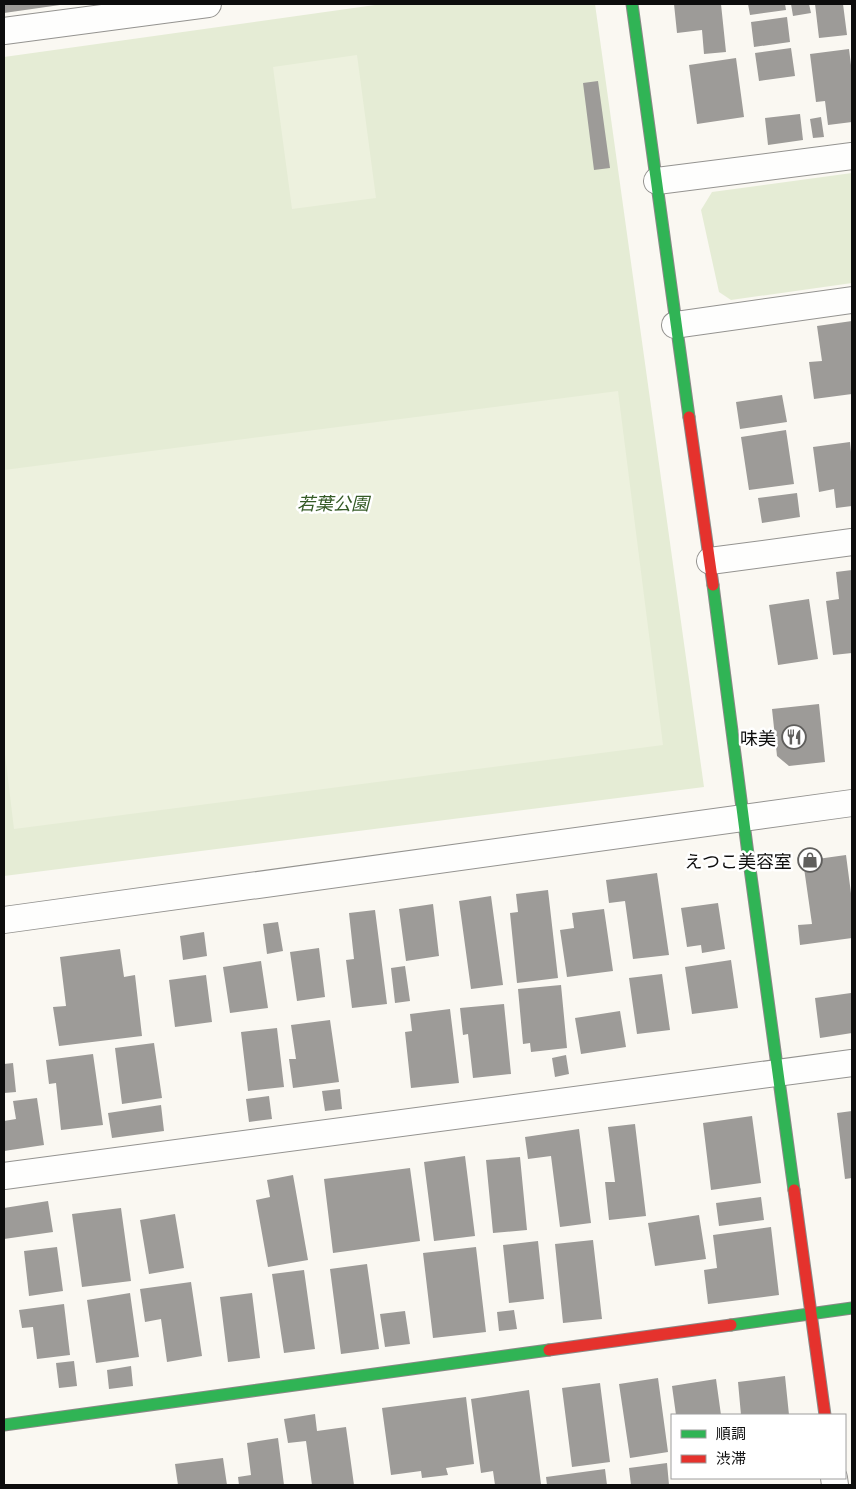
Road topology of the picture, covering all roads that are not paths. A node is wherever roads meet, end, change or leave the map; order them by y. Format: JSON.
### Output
{"nodes":[{"id":1,"x":208,"y":4,"type":"edge"},
{"id":2,"x":632,"y":4,"type":"edge"},
{"id":3,"x":4,"y":31,"type":"edge"},
{"id":4,"x":852,"y":156,"type":"edge"},
{"id":5,"x":657,"y":181,"type":"junction"},
{"id":6,"x":852,"y":300,"type":"edge"},
{"id":7,"x":674,"y":325,"type":"junction"},
{"id":8,"x":852,"y":542,"type":"edge"},
{"id":9,"x":710,"y":561,"type":"junction"},
{"id":10,"x":852,"y":803,"type":"edge"},
{"id":11,"x":743,"y":818,"type":"junction"},
{"id":12,"x":4,"y":920,"type":"edge"},
{"id":13,"x":852,"y":1063,"type":"edge"},
{"id":14,"x":778,"y":1074,"type":"junction"},
{"id":15,"x":4,"y":1176,"type":"edge"},
{"id":16,"x":852,"y":1308,"type":"edge"},
{"id":17,"x":810,"y":1314,"type":"junction"},
{"id":18,"x":825,"y":1414,"type":"edge"},
{"id":19,"x":4,"y":1425,"type":"edge"}],
"edges":[{"from":1,"to":3,"type":"street"},
{"from":2,"to":5,"type":"street"},
{"from":4,"to":5,"type":"street"},
{"from":5,"to":7,"type":"street"},
{"from":6,"to":7,"type":"street"},
{"from":7,"to":9,"type":"street"},
{"from":8,"to":9,"type":"street"},
{"from":9,"to":11,"type":"street"},
{"from":10,"to":11,"type":"street"},
{"from":11,"to":12,"type":"street"},
{"from":11,"to":14,"type":"street"},
{"from":13,"to":14,"type":"street"},
{"from":14,"to":15,"type":"street"},
{"from":14,"to":17,"type":"street"},
{"from":16,"to":17,"type":"street"},
{"from":17,"to":18,"type":"street"},
{"from":17,"to":19,"type":"street"}]}
